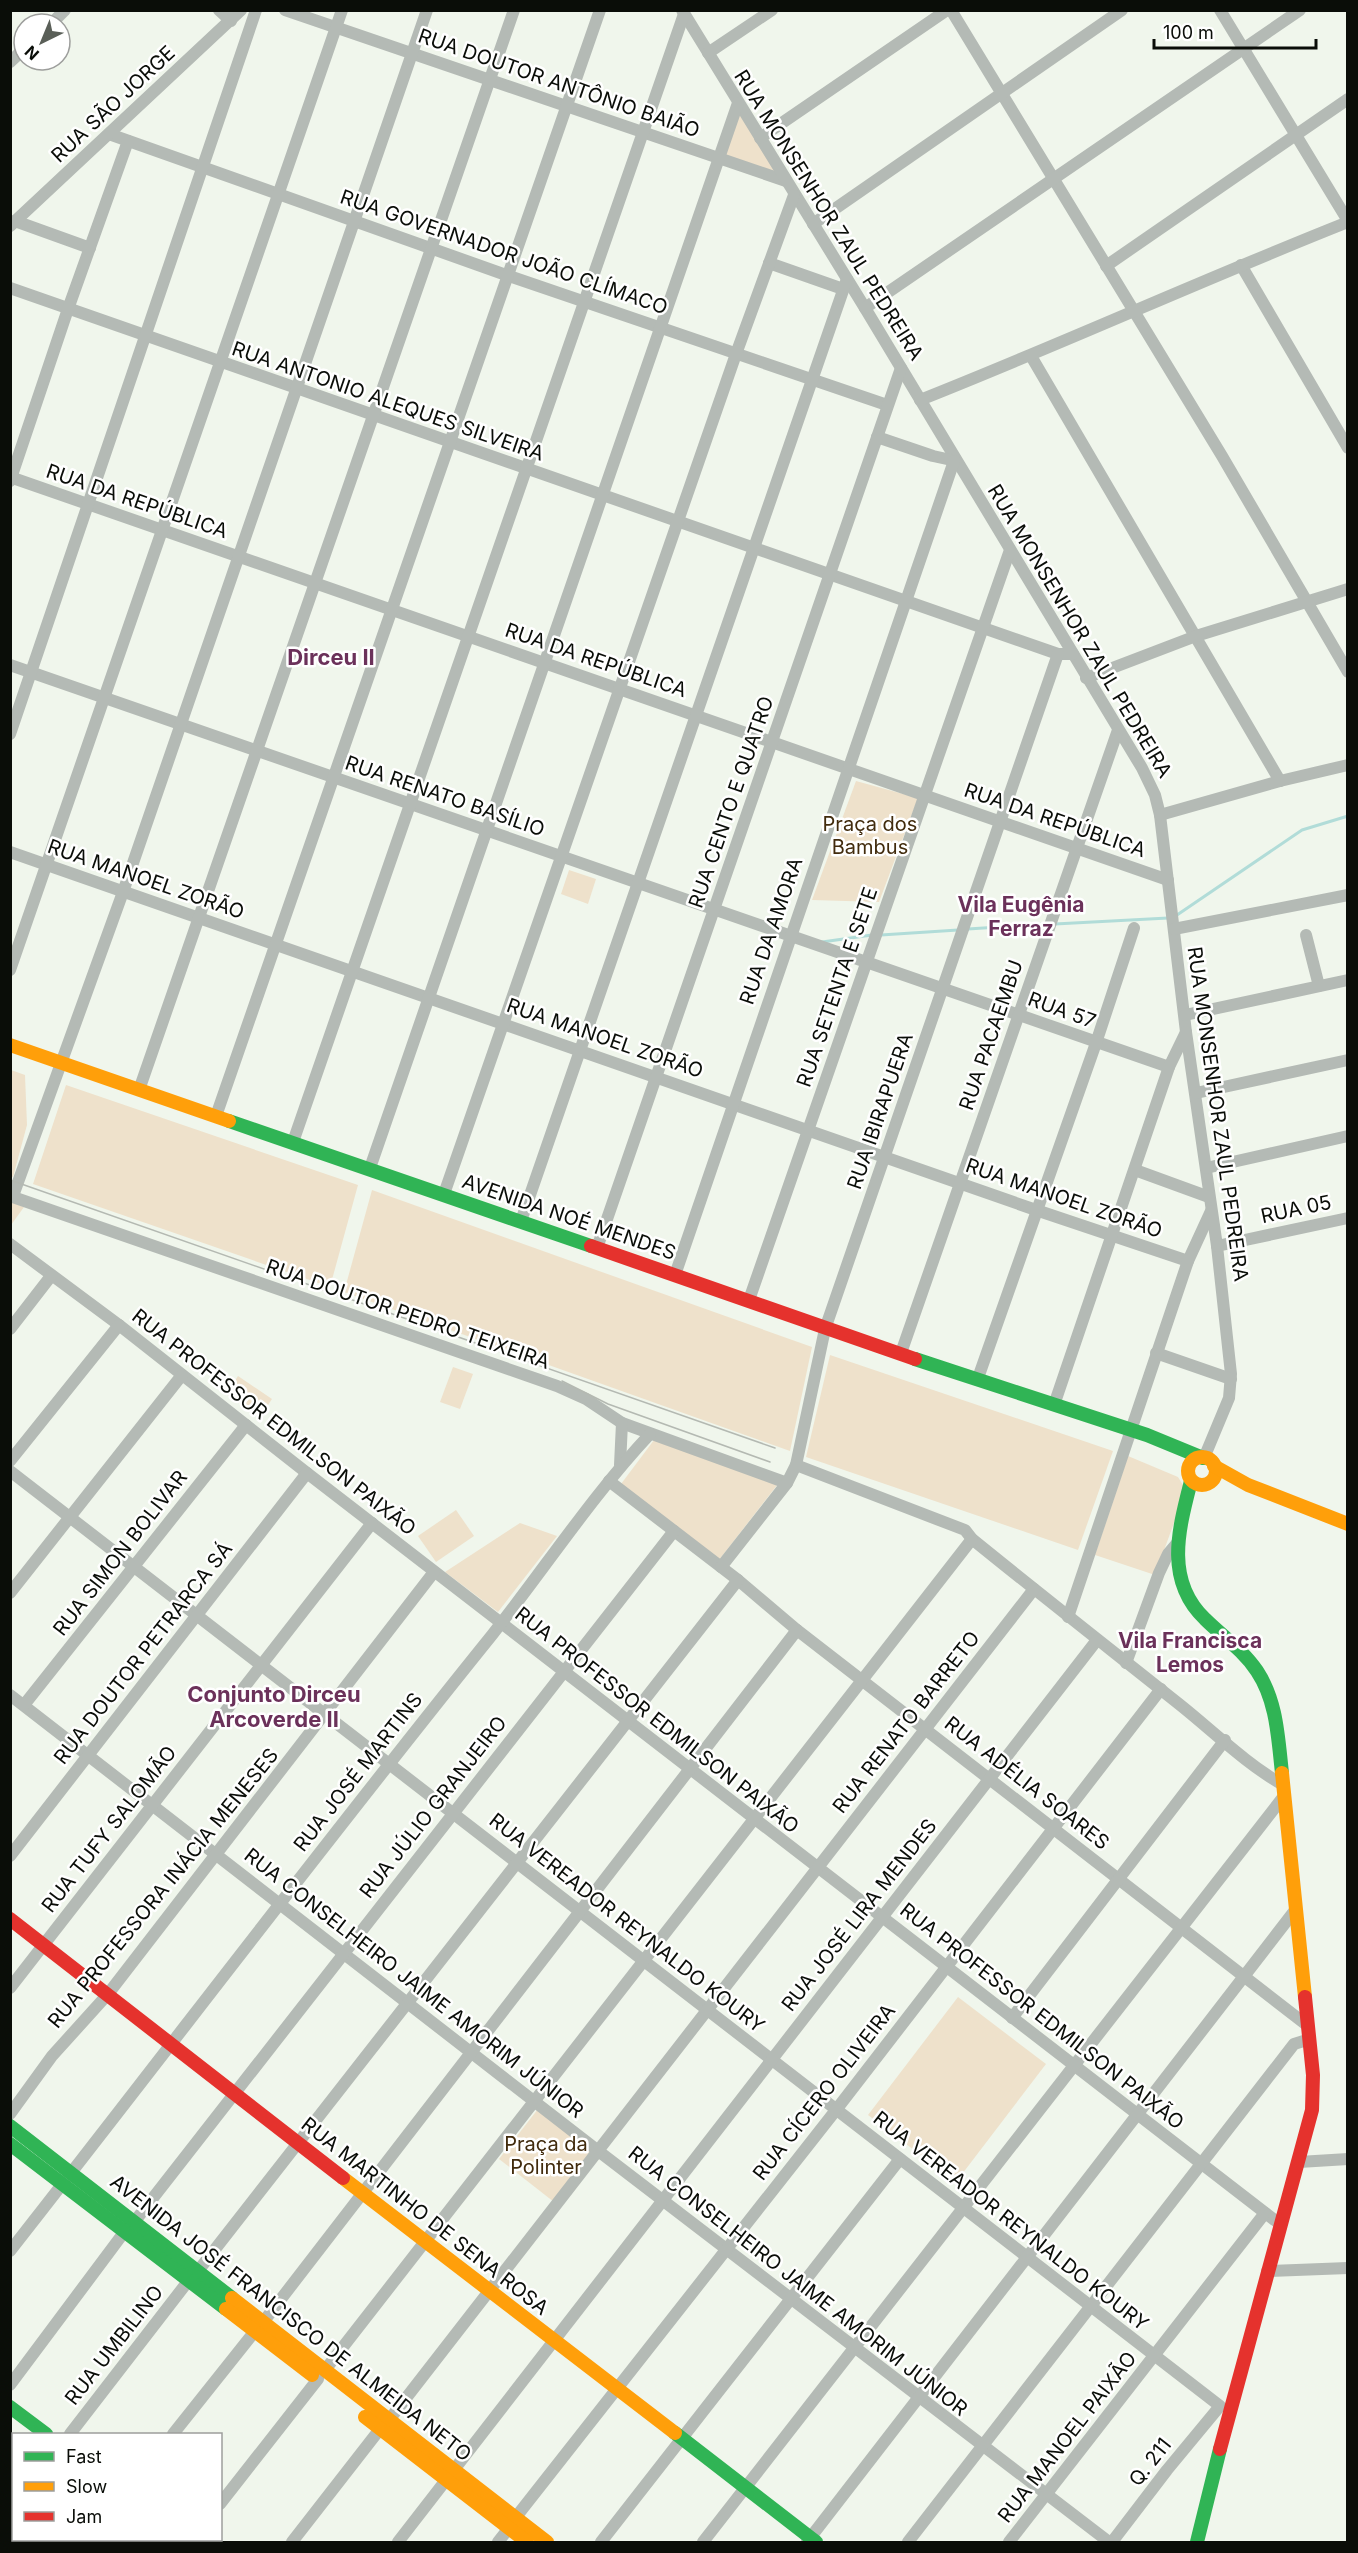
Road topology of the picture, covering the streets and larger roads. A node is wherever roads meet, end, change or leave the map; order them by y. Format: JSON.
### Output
{"nodes":[{"id":1,"x":219,"y":10,"type":"edge"},
{"id":2,"x":242,"y":10,"type":"edge"},
{"id":3,"x":256,"y":10,"type":"edge"},
{"id":4,"x":285,"y":10,"type":"edge"},
{"id":5,"x":342,"y":10,"type":"edge"},
{"id":6,"x":427,"y":10,"type":"edge"},
{"id":7,"x":514,"y":10,"type":"edge"},
{"id":8,"x":600,"y":10,"type":"edge"},
{"id":9,"x":772,"y":10,"type":"edge"},
{"id":10,"x":949,"y":10,"type":"edge"},
{"id":11,"x":1122,"y":10,"type":"edge"},
{"id":12,"x":1220,"y":10,"type":"edge"},
{"id":13,"x":1300,"y":10,"type":"edge"},
{"id":14,"x":683,"y":12,"type":"edge"},
{"id":15,"x":231,"y":21,"type":"junction"},
{"id":16,"x":337,"y":27,"type":"junction"},
{"id":17,"x":1243,"y":49,"type":"junction"},
{"id":18,"x":412,"y":53,"type":"junction"},
{"id":19,"x":708,"y":53,"type":"junction"},
{"id":20,"x":490,"y":79,"type":"junction"},
{"id":21,"x":1002,"y":94,"type":"junction"},
{"id":22,"x":1347,"y":99,"type":"edge"},
{"id":23,"x":738,"y":104,"type":"junction"},
{"id":24,"x":568,"y":106,"type":"junction"},
{"id":25,"x":643,"y":132,"type":"junction"},
{"id":26,"x":109,"y":134,"type":"junction"},
{"id":27,"x":1296,"y":134,"type":"junction"},
{"id":28,"x":760,"y":138,"type":"junction"},
{"id":29,"x":128,"y":141,"type":"junction"},
{"id":30,"x":719,"y":159,"type":"junction"},
{"id":31,"x":203,"y":168,"type":"junction"},
{"id":32,"x":1054,"y":178,"type":"junction"},
{"id":33,"x":786,"y":182,"type":"junction"},
{"id":34,"x":279,"y":194,"type":"junction"},
{"id":35,"x":794,"y":195,"type":"junction"},
{"id":36,"x":356,"y":222,"type":"junction"},
{"id":37,"x":1347,"y":222,"type":"edge"},
{"id":38,"x":13,"y":223,"type":"edge"},
{"id":39,"x":813,"y":224,"type":"junction"},
{"id":40,"x":90,"y":248,"type":"junction"},
{"id":41,"x":432,"y":248,"type":"junction"},
{"id":42,"x":769,"y":262,"type":"junction"},
{"id":43,"x":1241,"y":265,"type":"junction"},
{"id":44,"x":1106,"y":266,"type":"junction"},
{"id":45,"x":509,"y":276,"type":"junction"},
{"id":46,"x":845,"y":284,"type":"junction"},
{"id":47,"x":10,"y":288,"type":"edge"},
{"id":48,"x":584,"y":302,"type":"junction"},
{"id":49,"x":864,"y":308,"type":"junction"},
{"id":50,"x":68,"y":309,"type":"junction"},
{"id":51,"x":1133,"y":312,"type":"junction"},
{"id":52,"x":659,"y":327,"type":"junction"},
{"id":53,"x":144,"y":336,"type":"junction"},
{"id":54,"x":736,"y":354,"type":"junction"},
{"id":55,"x":1031,"y":356,"type":"junction"},
{"id":56,"x":221,"y":364,"type":"junction"},
{"id":57,"x":901,"y":368,"type":"junction"},
{"id":58,"x":813,"y":379,"type":"junction"},
{"id":59,"x":296,"y":389,"type":"junction"},
{"id":60,"x":920,"y":400,"type":"junction"},
{"id":61,"x":887,"y":405,"type":"junction"},
{"id":62,"x":373,"y":416,"type":"junction"},
{"id":63,"x":877,"y":437,"type":"junction"},
{"id":64,"x":450,"y":443,"type":"junction"},
{"id":65,"x":1347,"y":448,"type":"edge"},
{"id":66,"x":955,"y":461,"type":"junction"},
{"id":67,"x":527,"y":469,"type":"junction"},
{"id":68,"x":11,"y":478,"type":"edge"},
{"id":69,"x":602,"y":495,"type":"junction"},
{"id":70,"x":87,"y":504,"type":"junction"},
{"id":71,"x":678,"y":521,"type":"junction"},
{"id":72,"x":163,"y":532,"type":"junction"},
{"id":73,"x":754,"y":548,"type":"junction"},
{"id":74,"x":1010,"y":550,"type":"junction"},
{"id":75,"x":240,"y":558,"type":"junction"},
{"id":76,"x":830,"y":575,"type":"junction"},
{"id":77,"x":316,"y":584,"type":"junction"},
{"id":78,"x":1347,"y":589,"type":"edge"},
{"id":79,"x":907,"y":601,"type":"junction"},
{"id":80,"x":1308,"y":602,"type":"junction"},
{"id":81,"x":393,"y":610,"type":"junction"},
{"id":82,"x":982,"y":627,"type":"junction"},
{"id":83,"x":468,"y":636,"type":"junction"},
{"id":84,"x":1196,"y":636,"type":"junction"},
{"id":85,"x":1058,"y":654,"type":"junction"},
{"id":86,"x":1073,"y":654,"type":"junction"},
{"id":87,"x":543,"y":663,"type":"junction"},
{"id":88,"x":10,"y":665,"type":"edge"},
{"id":89,"x":32,"y":672,"type":"junction"},
{"id":90,"x":1347,"y":672,"type":"edge"},
{"id":91,"x":1086,"y":678,"type":"junction"},
{"id":92,"x":620,"y":689,"type":"junction"},
{"id":93,"x":105,"y":697,"type":"junction"},
{"id":94,"x":696,"y":716,"type":"junction"},
{"id":95,"x":182,"y":724,"type":"junction"},
{"id":96,"x":1118,"y":730,"type":"junction"},
{"id":97,"x":10,"y":734,"type":"edge"},
{"id":98,"x":772,"y":742,"type":"junction"},
{"id":99,"x":258,"y":751,"type":"junction"},
{"id":100,"x":1347,"y":765,"type":"edge"},
{"id":101,"x":848,"y":769,"type":"junction"},
{"id":102,"x":332,"y":777,"type":"junction"},
{"id":103,"x":1280,"y":781,"type":"junction"},
{"id":104,"x":924,"y":795,"type":"junction"},
{"id":105,"x":410,"y":803,"type":"junction"},
{"id":106,"x":1160,"y":815,"type":"junction"},
{"id":107,"x":1000,"y":822,"type":"junction"},
{"id":108,"x":487,"y":830,"type":"junction"},
{"id":109,"x":1077,"y":848,"type":"junction"},
{"id":110,"x":10,"y":852,"type":"edge"},
{"id":111,"x":562,"y":857,"type":"junction"},
{"id":112,"x":47,"y":864,"type":"junction"},
{"id":113,"x":1168,"y":880,"type":"junction"},
{"id":114,"x":637,"y":883,"type":"junction"},
{"id":115,"x":123,"y":892,"type":"junction"},
{"id":116,"x":1347,"y":896,"type":"edge"},
{"id":117,"x":715,"y":910,"type":"junction"},
{"id":118,"x":199,"y":918,"type":"junction"},
{"id":119,"x":1173,"y":921,"type":"junction"},
{"id":120,"x":1134,"y":928,"type":"dead end"},
{"id":121,"x":1306,"y":934,"type":"dead end"},
{"id":122,"x":791,"y":935,"type":"junction"},
{"id":123,"x":276,"y":945,"type":"junction"},
{"id":124,"x":867,"y":962,"type":"junction"},
{"id":125,"x":10,"y":970,"type":"edge"},
{"id":126,"x":351,"y":971,"type":"junction"},
{"id":127,"x":1347,"y":980,"type":"edge"},
{"id":128,"x":1319,"y":986,"type":"junction"},
{"id":129,"x":942,"y":989,"type":"junction"},
{"id":130,"x":428,"y":998,"type":"junction"},
{"id":131,"x":1018,"y":1015,"type":"junction"},
{"id":132,"x":1185,"y":1015,"type":"junction"},
{"id":133,"x":504,"y":1023,"type":"junction"},
{"id":134,"x":1186,"y":1032,"type":"junction"},
{"id":135,"x":1096,"y":1043,"type":"junction"},
{"id":136,"x":10,"y":1045,"type":"edge"},
{"id":137,"x":580,"y":1050,"type":"junction"},
{"id":138,"x":1347,"y":1060,"type":"edge"},
{"id":139,"x":60,"y":1062,"type":"junction"},
{"id":140,"x":1169,"y":1067,"type":"junction"},
{"id":141,"x":656,"y":1077,"type":"junction"},
{"id":142,"x":139,"y":1090,"type":"junction"},
{"id":143,"x":1196,"y":1093,"type":"junction"},
{"id":144,"x":733,"y":1103,"type":"junction"},
{"id":145,"x":216,"y":1116,"type":"junction"},
{"id":146,"x":808,"y":1130,"type":"junction"},
{"id":147,"x":1347,"y":1136,"type":"edge"},
{"id":148,"x":293,"y":1142,"type":"junction"},
{"id":149,"x":885,"y":1156,"type":"junction"},
{"id":150,"x":370,"y":1168,"type":"junction"},
{"id":151,"x":1206,"y":1168,"type":"junction"},
{"id":152,"x":1135,"y":1170,"type":"junction"},
{"id":153,"x":960,"y":1184,"type":"junction"},
{"id":154,"x":444,"y":1194,"type":"junction"},
{"id":155,"x":11,"y":1196,"type":"edge"},
{"id":156,"x":1209,"y":1197,"type":"junction"},
{"id":157,"x":1036,"y":1210,"type":"junction"},
{"id":158,"x":1211,"y":1211,"type":"junction"},
{"id":159,"x":1347,"y":1218,"type":"edge"},
{"id":160,"x":521,"y":1221,"type":"junction"},
{"id":161,"x":1112,"y":1235,"type":"junction"},
{"id":162,"x":10,"y":1245,"type":"edge"},
{"id":163,"x":1217,"y":1246,"type":"junction"},
{"id":164,"x":597,"y":1248,"type":"junction"},
{"id":165,"x":1188,"y":1261,"type":"junction"},
{"id":166,"x":675,"y":1275,"type":"junction"},
{"id":167,"x":51,"y":1276,"type":"junction"},
{"id":168,"x":749,"y":1300,"type":"junction"},
{"id":169,"x":119,"y":1325,"type":"junction"},
{"id":170,"x":10,"y":1329,"type":"edge"},
{"id":171,"x":825,"y":1329,"type":"junction"},
{"id":172,"x":901,"y":1353,"type":"junction"},
{"id":173,"x":1156,"y":1353,"type":"junction"},
{"id":174,"x":182,"y":1375,"type":"junction"},
{"id":175,"x":978,"y":1378,"type":"junction"},
{"id":176,"x":1231,"y":1379,"type":"junction"},
{"id":177,"x":1054,"y":1405,"type":"junction"},
{"id":178,"x":622,"y":1423,"type":"junction"},
{"id":179,"x":246,"y":1425,"type":"junction"},
{"id":180,"x":1129,"y":1432,"type":"junction"},
{"id":181,"x":650,"y":1434,"type":"junction"},
{"id":182,"x":10,"y":1461,"type":"edge"},
{"id":183,"x":1208,"y":1461,"type":"junction"},
{"id":184,"x":620,"y":1465,"type":"junction"},
{"id":185,"x":796,"y":1465,"type":"junction"},
{"id":186,"x":10,"y":1471,"type":"edge"},
{"id":187,"x":307,"y":1473,"type":"junction"},
{"id":188,"x":1190,"y":1475,"type":"junction"},
{"id":189,"x":609,"y":1481,"type":"junction"},
{"id":190,"x":787,"y":1483,"type":"junction"},
{"id":191,"x":1208,"y":1484,"type":"junction"},
{"id":192,"x":1286,"y":1502,"type":"junction"},
{"id":193,"x":70,"y":1516,"type":"junction"},
{"id":194,"x":372,"y":1524,"type":"junction"},
{"id":195,"x":1347,"y":1524,"type":"edge"},
{"id":196,"x":674,"y":1531,"type":"junction"},
{"id":197,"x":972,"y":1539,"type":"junction"},
{"id":198,"x":1179,"y":1544,"type":"junction"},
{"id":199,"x":135,"y":1567,"type":"junction"},
{"id":200,"x":721,"y":1567,"type":"junction"},
{"id":201,"x":434,"y":1572,"type":"junction"},
{"id":202,"x":738,"y":1580,"type":"junction"},
{"id":203,"x":1034,"y":1589,"type":"junction"},
{"id":204,"x":10,"y":1593,"type":"edge"},
{"id":205,"x":197,"y":1615,"type":"junction"},
{"id":206,"x":1068,"y":1617,"type":"junction"},
{"id":207,"x":501,"y":1623,"type":"junction"},
{"id":208,"x":797,"y":1630,"type":"junction"},
{"id":209,"x":1097,"y":1640,"type":"junction"},
{"id":210,"x":1126,"y":1663,"type":"junction"},
{"id":211,"x":262,"y":1665,"type":"junction"},
{"id":212,"x":564,"y":1672,"type":"junction"},
{"id":213,"x":862,"y":1680,"type":"junction"},
{"id":214,"x":1161,"y":1689,"type":"junction"},
{"id":215,"x":10,"y":1695,"type":"edge"},
{"id":216,"x":24,"y":1705,"type":"junction"},
{"id":217,"x":325,"y":1714,"type":"junction"},
{"id":218,"x":627,"y":1721,"type":"junction"},
{"id":219,"x":925,"y":1729,"type":"junction"},
{"id":220,"x":1225,"y":1740,"type":"junction"},
{"id":221,"x":89,"y":1755,"type":"junction"},
{"id":222,"x":388,"y":1763,"type":"junction"},
{"id":223,"x":690,"y":1769,"type":"junction"},
{"id":224,"x":990,"y":1779,"type":"junction"},
{"id":225,"x":1284,"y":1790,"type":"junction"},
{"id":226,"x":152,"y":1805,"type":"junction"},
{"id":227,"x":453,"y":1813,"type":"junction"},
{"id":228,"x":754,"y":1819,"type":"junction"},
{"id":229,"x":1054,"y":1829,"type":"junction"},
{"id":230,"x":217,"y":1854,"type":"junction"},
{"id":231,"x":10,"y":1856,"type":"edge"},
{"id":232,"x":517,"y":1862,"type":"junction"},
{"id":233,"x":818,"y":1868,"type":"junction"},
{"id":234,"x":1119,"y":1879,"type":"junction"},
{"id":235,"x":279,"y":1903,"type":"junction"},
{"id":236,"x":1296,"y":1909,"type":"junction"},
{"id":237,"x":580,"y":1911,"type":"junction"},
{"id":238,"x":882,"y":1917,"type":"junction"},
{"id":239,"x":10,"y":1918,"type":"edge"},
{"id":240,"x":1181,"y":1928,"type":"junction"},
{"id":241,"x":44,"y":1945,"type":"junction"},
{"id":242,"x":344,"y":1952,"type":"junction"},
{"id":243,"x":644,"y":1960,"type":"junction"},
{"id":244,"x":946,"y":1967,"type":"junction"},
{"id":245,"x":1245,"y":1977,"type":"junction"},
{"id":246,"x":10,"y":1988,"type":"edge"},
{"id":247,"x":108,"y":1994,"type":"junction"},
{"id":248,"x":408,"y":2002,"type":"junction"},
{"id":249,"x":707,"y":2009,"type":"junction"},
{"id":250,"x":1012,"y":2018,"type":"junction"},
{"id":251,"x":1309,"y":2032,"type":"junction"},
{"id":252,"x":170,"y":2043,"type":"junction"},
{"id":253,"x":471,"y":2051,"type":"junction"},
{"id":254,"x":772,"y":2060,"type":"junction"},
{"id":255,"x":1074,"y":2066,"type":"junction"},
{"id":256,"x":235,"y":2093,"type":"junction"},
{"id":257,"x":535,"y":2100,"type":"junction"},
{"id":258,"x":836,"y":2110,"type":"junction"},
{"id":259,"x":10,"y":2114,"type":"edge"},
{"id":260,"x":1138,"y":2115,"type":"junction"},
{"id":261,"x":10,"y":2126,"type":"edge"},
{"id":262,"x":298,"y":2142,"type":"junction"},
{"id":263,"x":10,"y":2144,"type":"edge"},
{"id":264,"x":597,"y":2150,"type":"junction"},
{"id":265,"x":900,"y":2159,"type":"junction"},
{"id":266,"x":1347,"y":2159,"type":"edge"},
{"id":267,"x":1299,"y":2162,"type":"junction"},
{"id":268,"x":1202,"y":2164,"type":"junction"},
{"id":269,"x":67,"y":2178,"type":"junction"},
{"id":270,"x":362,"y":2192,"type":"junction"},
{"id":271,"x":663,"y":2201,"type":"junction"},
{"id":272,"x":963,"y":2208,"type":"junction"},
{"id":273,"x":1265,"y":2213,"type":"junction"},
{"id":274,"x":1281,"y":2225,"type":"junction"},
{"id":275,"x":130,"y":2226,"type":"junction"},
{"id":276,"x":425,"y":2241,"type":"junction"},
{"id":277,"x":726,"y":2248,"type":"junction"},
{"id":278,"x":10,"y":2252,"type":"edge"},
{"id":279,"x":1028,"y":2258,"type":"junction"},
{"id":280,"x":1347,"y":2268,"type":"edge"},
{"id":281,"x":1267,"y":2271,"type":"junction"},
{"id":282,"x":194,"y":2276,"type":"junction"},
{"id":283,"x":488,"y":2290,"type":"junction"},
{"id":284,"x":790,"y":2298,"type":"junction"},
{"id":285,"x":1092,"y":2307,"type":"junction"},
{"id":286,"x":260,"y":2326,"type":"junction"},
{"id":287,"x":554,"y":2342,"type":"junction"},
{"id":288,"x":854,"y":2348,"type":"junction"},
{"id":289,"x":1155,"y":2356,"type":"junction"},
{"id":290,"x":321,"y":2374,"type":"junction"},
{"id":291,"x":10,"y":2385,"type":"edge"},
{"id":292,"x":616,"y":2388,"type":"junction"},
{"id":293,"x":918,"y":2398,"type":"junction"},
{"id":294,"x":1233,"y":2398,"type":"junction"},
{"id":295,"x":1220,"y":2406,"type":"junction"},
{"id":296,"x":10,"y":2407,"type":"edge"},
{"id":297,"x":384,"y":2424,"type":"junction"},
{"id":298,"x":45,"y":2433,"type":"edge"},
{"id":299,"x":71,"y":2433,"type":"edge"},
{"id":300,"x":174,"y":2433,"type":"edge"},
{"id":301,"x":683,"y":2439,"type":"junction"},
{"id":302,"x":982,"y":2447,"type":"junction"},
{"id":303,"x":450,"y":2475,"type":"junction"},
{"id":304,"x":745,"y":2487,"type":"junction"},
{"id":305,"x":1046,"y":2494,"type":"junction"},
{"id":306,"x":222,"y":2501,"type":"edge"},
{"id":307,"x":512,"y":2523,"type":"junction"},
{"id":308,"x":811,"y":2541,"type":"edge"},
{"id":309,"x":292,"y":2542,"type":"edge"},
{"id":310,"x":398,"y":2542,"type":"edge"},
{"id":311,"x":498,"y":2542,"type":"edge"},
{"id":312,"x":527,"y":2542,"type":"edge"},
{"id":313,"x":547,"y":2542,"type":"edge"},
{"id":314,"x":601,"y":2542,"type":"edge"},
{"id":315,"x":703,"y":2542,"type":"edge"},
{"id":316,"x":909,"y":2542,"type":"edge"},
{"id":317,"x":1009,"y":2542,"type":"edge"},
{"id":318,"x":1111,"y":2542,"type":"edge"},
{"id":319,"x":1197,"y":2542,"type":"edge"}],
"edges":[{"from":1,"to":15,"type":"street"},
{"from":2,"to":15,"type":"street","name":"RUA SÃO JORGE"},
{"from":3,"to":31,"type":"street"},
{"from":4,"to":16,"type":"street","name":"RUA DOUTOR ANTÔNIO BAIÃO"},
{"from":5,"to":16,"type":"street"},
{"from":6,"to":18,"type":"street"},
{"from":7,"to":20,"type":"street"},
{"from":8,"to":24,"type":"street"},
{"from":9,"to":19,"type":"street"},
{"from":10,"to":21,"type":"street"},
{"from":10,"to":28,"type":"street"},
{"from":11,"to":21,"type":"street"},
{"from":12,"to":17,"type":"street"},
{"from":13,"to":17,"type":"street"},
{"from":14,"to":19,"type":"street","name":"RUA MONSENHOR ZAUL PEDREIRA"},
{"from":14,"to":25,"type":"street"},
{"from":15,"to":26,"type":"street","name":"RUA SÃO JORGE"},
{"from":16,"to":18,"type":"street","name":"RUA DOUTOR ANTÔNIO BAIÃO"},
{"from":16,"to":34,"type":"street"},
{"from":17,"to":27,"type":"street"},
{"from":17,"to":32,"type":"street"},
{"from":18,"to":20,"type":"street","name":"RUA DOUTOR ANTÔNIO BAIÃO"},
{"from":18,"to":36,"type":"street"},
{"from":19,"to":23,"type":"street","name":"RUA MONSENHOR ZAUL PEDREIRA"},
{"from":20,"to":24,"type":"street","name":"RUA DOUTOR ANTÔNIO BAIÃO"},
{"from":20,"to":41,"type":"street"},
{"from":21,"to":32,"type":"street"},
{"from":21,"to":39,"type":"street"},
{"from":22,"to":27,"type":"street"},
{"from":23,"to":28,"type":"street","name":"RUA MONSENHOR ZAUL PEDREIRA"},
{"from":23,"to":30,"type":"street"},
{"from":24,"to":25,"type":"street","name":"RUA DOUTOR ANTÔNIO BAIÃO"},
{"from":24,"to":45,"type":"street"},
{"from":25,"to":30,"type":"street","name":"RUA DOUTOR ANTÔNIO BAIÃO"},
{"from":25,"to":48,"type":"street"},
{"from":26,"to":29,"type":"street","name":"RUA GOVERNADOR JOÃO CLÍMACO"},
{"from":26,"to":38,"type":"street","name":"RUA SÃO JORGE"},
{"from":27,"to":37,"type":"street"},
{"from":27,"to":44,"type":"street"},
{"from":28,"to":33,"type":"street","name":"RUA MONSENHOR ZAUL PEDREIRA"},
{"from":29,"to":31,"type":"street","name":"RUA GOVERNADOR JOÃO CLÍMACO"},
{"from":29,"to":40,"type":"street"},
{"from":30,"to":33,"type":"street","name":"RUA DOUTOR ANTÔNIO BAIÃO"},
{"from":30,"to":52,"type":"street"},
{"from":31,"to":34,"type":"street","name":"RUA GOVERNADOR JOÃO CLÍMACO"},
{"from":31,"to":53,"type":"street"},
{"from":32,"to":44,"type":"street"},
{"from":32,"to":49,"type":"street"},
{"from":33,"to":35,"type":"street","name":"RUA MONSENHOR ZAUL PEDREIRA"},
{"from":34,"to":36,"type":"street","name":"RUA GOVERNADOR JOÃO CLÍMACO"},
{"from":34,"to":56,"type":"street"},
{"from":35,"to":39,"type":"street","name":"RUA MONSENHOR ZAUL PEDREIRA"},
{"from":35,"to":42,"type":"street"},
{"from":36,"to":41,"type":"street","name":"RUA GOVERNADOR JOÃO CLÍMACO"},
{"from":36,"to":59,"type":"street"},
{"from":37,"to":43,"type":"street"},
{"from":38,"to":40,"type":"street"},
{"from":39,"to":46,"type":"street","name":"RUA MONSENHOR ZAUL PEDREIRA"},
{"from":40,"to":50,"type":"street"},
{"from":41,"to":45,"type":"street","name":"RUA GOVERNADOR JOÃO CLÍMACO"},
{"from":41,"to":62,"type":"street"},
{"from":42,"to":46,"type":"street"},
{"from":42,"to":54,"type":"street"},
{"from":43,"to":51,"type":"street"},
{"from":43,"to":65,"type":"street"},
{"from":44,"to":51,"type":"street"},
{"from":45,"to":48,"type":"street","name":"RUA GOVERNADOR JOÃO CLÍMACO"},
{"from":45,"to":64,"type":"street"},
{"from":46,"to":49,"type":"street","name":"RUA MONSENHOR ZAUL PEDREIRA"},
{"from":46,"to":58,"type":"street"},
{"from":47,"to":50,"type":"street","name":"RUA ANTONIO ALEQUES SILVEIRA"},
{"from":48,"to":52,"type":"street","name":"RUA GOVERNADOR JOÃO CLÍMACO"},
{"from":48,"to":67,"type":"street"},
{"from":49,"to":57,"type":"street","name":"RUA MONSENHOR ZAUL PEDREIRA"},
{"from":50,"to":53,"type":"street","name":"RUA ANTONIO ALEQUES SILVEIRA"},
{"from":50,"to":68,"type":"street"},
{"from":51,"to":55,"type":"street"},
{"from":51,"to":80,"type":"street"},
{"from":52,"to":54,"type":"street","name":"RUA GOVERNADOR JOÃO CLÍMACO"},
{"from":52,"to":69,"type":"street"},
{"from":53,"to":56,"type":"street","name":"RUA ANTONIO ALEQUES SILVEIRA"},
{"from":53,"to":70,"type":"street"},
{"from":54,"to":58,"type":"street","name":"RUA GOVERNADOR JOÃO CLÍMACO"},
{"from":54,"to":71,"type":"street"},
{"from":55,"to":60,"type":"street"},
{"from":55,"to":84,"type":"street"},
{"from":56,"to":59,"type":"street","name":"RUA ANTONIO ALEQUES SILVEIRA"},
{"from":56,"to":72,"type":"street"},
{"from":57,"to":60,"type":"street","name":"RUA MONSENHOR ZAUL PEDREIRA"},
{"from":57,"to":61,"type":"street","name":"RUA CENTO E QUATRO"},
{"from":58,"to":61,"type":"street","name":"RUA GOVERNADOR JOÃO CLÍMACO"},
{"from":58,"to":73,"type":"street"},
{"from":59,"to":62,"type":"street","name":"RUA ANTONIO ALEQUES SILVEIRA"},
{"from":59,"to":75,"type":"street"},
{"from":60,"to":66,"type":"street","name":"RUA MONSENHOR ZAUL PEDREIRA"},
{"from":61,"to":63,"type":"street","name":"RUA CENTO E QUATRO"},
{"from":62,"to":64,"type":"street","name":"RUA ANTONIO ALEQUES SILVEIRA"},
{"from":62,"to":77,"type":"street"},
{"from":63,"to":66,"type":"street"},
{"from":63,"to":76,"type":"street","name":"RUA CENTO E QUATRO"},
{"from":64,"to":67,"type":"street","name":"RUA ANTONIO ALEQUES SILVEIRA"},
{"from":64,"to":81,"type":"street"},
{"from":66,"to":74,"type":"street","name":"RUA MONSENHOR ZAUL PEDREIRA"},
{"from":66,"to":79,"type":"street","name":"RUA DA AMORA"},
{"from":67,"to":69,"type":"street","name":"RUA ANTONIO ALEQUES SILVEIRA"},
{"from":67,"to":83,"type":"street"},
{"from":68,"to":70,"type":"street","name":"RUA DA REPÚBLICA"},
{"from":69,"to":71,"type":"street","name":"RUA ANTONIO ALEQUES SILVEIRA"},
{"from":69,"to":87,"type":"street"},
{"from":70,"to":72,"type":"street","name":"RUA DA REPÚBLICA"},
{"from":70,"to":89,"type":"street"},
{"from":71,"to":73,"type":"street","name":"RUA ANTONIO ALEQUES SILVEIRA"},
{"from":71,"to":92,"type":"street"},
{"from":72,"to":75,"type":"street","name":"RUA DA REPÚBLICA"},
{"from":72,"to":93,"type":"street"},
{"from":73,"to":76,"type":"street","name":"RUA ANTONIO ALEQUES SILVEIRA"},
{"from":73,"to":94,"type":"street"},
{"from":74,"to":82,"type":"street","name":"RUA SETENTA E SETE"},
{"from":74,"to":86,"type":"street","name":"RUA MONSENHOR ZAUL PEDREIRA"},
{"from":75,"to":77,"type":"street","name":"RUA DA REPÚBLICA"},
{"from":75,"to":95,"type":"street"},
{"from":76,"to":79,"type":"street","name":"RUA ANTONIO ALEQUES SILVEIRA"},
{"from":76,"to":98,"type":"street","name":"RUA CENTO E QUATRO"},
{"from":77,"to":81,"type":"street","name":"RUA DA REPÚBLICA"},
{"from":77,"to":99,"type":"street"},
{"from":78,"to":80,"type":"street"},
{"from":79,"to":82,"type":"street"},
{"from":79,"to":101,"type":"street","name":"RUA DA AMORA"},
{"from":80,"to":84,"type":"street"},
{"from":80,"to":90,"type":"street"},
{"from":81,"to":83,"type":"street","name":"RUA DA REPÚBLICA"},
{"from":81,"to":102,"type":"street"},
{"from":82,"to":85,"type":"street"},
{"from":82,"to":104,"type":"street","name":"RUA SETENTA E SETE"},
{"from":83,"to":87,"type":"street","name":"RUA DA REPÚBLICA"},
{"from":83,"to":105,"type":"street"},
{"from":84,"to":91,"type":"street"},
{"from":84,"to":103,"type":"street"},
{"from":85,"to":86,"type":"street"},
{"from":85,"to":107,"type":"street","name":"RUA IBIRAPUERA"},
{"from":86,"to":91,"type":"street","name":"RUA MONSENHOR ZAUL PEDREIRA"},
{"from":87,"to":92,"type":"street","name":"RUA DA REPÚBLICA"},
{"from":87,"to":108,"type":"street"},
{"from":88,"to":89,"type":"street","name":"RUA RENATO BASÍLIO"},
{"from":89,"to":93,"type":"street","name":"RUA RENATO BASÍLIO"},
{"from":89,"to":97,"type":"street"},
{"from":91,"to":96,"type":"street","name":"RUA MONSENHOR ZAUL PEDREIRA"},
{"from":92,"to":94,"type":"street","name":"RUA DA REPÚBLICA"},
{"from":92,"to":111,"type":"street"},
{"from":93,"to":95,"type":"street","name":"RUA RENATO BASÍLIO"},
{"from":93,"to":112,"type":"street"},
{"from":94,"to":98,"type":"street","name":"RUA DA REPÚBLICA"},
{"from":94,"to":114,"type":"street"},
{"from":95,"to":99,"type":"street","name":"RUA RENATO BASÍLIO"},
{"from":95,"to":115,"type":"street"},
{"from":96,"to":106,"type":"street","name":"RUA MONSENHOR ZAUL PEDREIRA"},
{"from":96,"to":109,"type":"street","name":"RUA PACAEMBU"},
{"from":98,"to":101,"type":"street","name":"RUA DA REPÚBLICA"},
{"from":98,"to":117,"type":"street","name":"RUA CENTO E QUATRO"},
{"from":99,"to":102,"type":"street","name":"RUA RENATO BASÍLIO"},
{"from":99,"to":118,"type":"street"},
{"from":100,"to":103,"type":"street"},
{"from":101,"to":104,"type":"street","name":"RUA DA REPÚBLICA"},
{"from":101,"to":122,"type":"street","name":"RUA DA AMORA"},
{"from":102,"to":105,"type":"street","name":"RUA RENATO BASÍLIO"},
{"from":102,"to":123,"type":"street"},
{"from":103,"to":106,"type":"street"},
{"from":104,"to":107,"type":"street","name":"RUA DA REPÚBLICA"},
{"from":104,"to":124,"type":"street","name":"RUA SETENTA E SETE"},
{"from":105,"to":108,"type":"street","name":"RUA RENATO BASÍLIO"},
{"from":105,"to":126,"type":"street"},
{"from":106,"to":113,"type":"street","name":"RUA MONSENHOR ZAUL PEDREIRA"},
{"from":107,"to":109,"type":"street","name":"RUA DA REPÚBLICA"},
{"from":107,"to":129,"type":"street","name":"RUA IBIRAPUERA"},
{"from":108,"to":111,"type":"street","name":"RUA RENATO BASÍLIO"},
{"from":108,"to":130,"type":"street"},
{"from":109,"to":113,"type":"street","name":"RUA DA REPÚBLICA"},
{"from":109,"to":131,"type":"street","name":"RUA PACAEMBU"},
{"from":110,"to":112,"type":"street","name":"RUA MANOEL ZORÃO"},
{"from":111,"to":114,"type":"street","name":"RUA RENATO BASÍLIO"},
{"from":111,"to":133,"type":"street"},
{"from":112,"to":115,"type":"street","name":"RUA MANOEL ZORÃO"},
{"from":112,"to":125,"type":"street"},
{"from":113,"to":119,"type":"street","name":"RUA MONSENHOR ZAUL PEDREIRA"},
{"from":114,"to":117,"type":"street","name":"RUA RENATO BASÍLIO"},
{"from":114,"to":137,"type":"street"},
{"from":115,"to":118,"type":"street","name":"RUA MANOEL ZORÃO"},
{"from":115,"to":139,"type":"street"},
{"from":116,"to":119,"type":"street"},
{"from":117,"to":122,"type":"street","name":"RUA RENATO BASÍLIO"},
{"from":117,"to":141,"type":"street","name":"RUA CENTO E QUATRO"},
{"from":118,"to":123,"type":"street","name":"RUA MANOEL ZORÃO"},
{"from":118,"to":142,"type":"street"},
{"from":119,"to":132,"type":"street","name":"RUA MONSENHOR ZAUL PEDREIRA"},
{"from":120,"to":135,"type":"street"},
{"from":121,"to":128,"type":"street"},
{"from":122,"to":124,"type":"street","name":"RUA RENATO BASÍLIO"},
{"from":122,"to":144,"type":"street","name":"RUA DA AMORA"},
{"from":123,"to":126,"type":"street","name":"RUA MANOEL ZORÃO"},
{"from":123,"to":145,"type":"street"},
{"from":124,"to":129,"type":"street","name":"RUA 57"},
{"from":124,"to":146,"type":"street","name":"RUA SETENTA E SETE"},
{"from":126,"to":130,"type":"street","name":"RUA MANOEL ZORÃO"},
{"from":126,"to":148,"type":"street"},
{"from":127,"to":128,"type":"street"},
{"from":128,"to":132,"type":"street"},
{"from":129,"to":131,"type":"street","name":"RUA 57"},
{"from":129,"to":149,"type":"street","name":"RUA IBIRAPUERA"},
{"from":130,"to":133,"type":"street","name":"RUA MANOEL ZORÃO"},
{"from":130,"to":150,"type":"street"},
{"from":131,"to":135,"type":"street","name":"RUA 57"},
{"from":131,"to":153,"type":"street","name":"RUA PACAEMBU"},
{"from":132,"to":134,"type":"street","name":"RUA MONSENHOR ZAUL PEDREIRA"},
{"from":133,"to":137,"type":"street","name":"RUA MANOEL ZORÃO"},
{"from":133,"to":154,"type":"street"},
{"from":134,"to":140,"type":"street"},
{"from":134,"to":143,"type":"street","name":"RUA MONSENHOR ZAUL PEDREIRA"},
{"from":135,"to":140,"type":"street","name":"RUA 57"},
{"from":135,"to":157,"type":"street"},
{"from":136,"to":139,"type":"street","name":"AVENIDA NOÉ MENDES"},
{"from":137,"to":141,"type":"street","name":"RUA MANOEL ZORÃO"},
{"from":137,"to":160,"type":"street"},
{"from":138,"to":143,"type":"street"},
{"from":139,"to":142,"type":"street","name":"AVENIDA NOÉ MENDES"},
{"from":139,"to":155,"type":"street"},
{"from":140,"to":152,"type":"street"},
{"from":141,"to":144,"type":"street","name":"RUA MANOEL ZORÃO"},
{"from":141,"to":164,"type":"street","name":"RUA CENTO E QUATRO"},
{"from":142,"to":145,"type":"street","name":"AVENIDA NOÉ MENDES"},
{"from":143,"to":151,"type":"street","name":"RUA MONSENHOR ZAUL PEDREIRA"},
{"from":144,"to":146,"type":"street","name":"RUA MANOEL ZORÃO"},
{"from":144,"to":166,"type":"street","name":"RUA DA AMORA"},
{"from":145,"to":148,"type":"street","name":"AVENIDA NOÉ MENDES"},
{"from":146,"to":149,"type":"street","name":"RUA MANOEL ZORÃO"},
{"from":146,"to":168,"type":"street","name":"RUA SETENTA E SETE"},
{"from":147,"to":151,"type":"street"},
{"from":148,"to":150,"type":"street","name":"AVENIDA NOÉ MENDES"},
{"from":149,"to":153,"type":"street","name":"RUA MANOEL ZORÃO"},
{"from":149,"to":171,"type":"street","name":"RUA IBIRAPUERA"},
{"from":150,"to":154,"type":"street","name":"AVENIDA NOÉ MENDES"},
{"from":151,"to":156,"type":"street","name":"RUA MONSENHOR ZAUL PEDREIRA"},
{"from":152,"to":156,"type":"street"},
{"from":152,"to":161,"type":"street"},
{"from":153,"to":157,"type":"street","name":"RUA MANOEL ZORÃO"},
{"from":153,"to":172,"type":"street","name":"RUA PACAEMBU"},
{"from":154,"to":160,"type":"street","name":"AVENIDA NOÉ MENDES"},
{"from":155,"to":178,"type":"street","name":"RUA DOUTOR PEDRO TEIXEIRA"},
{"from":156,"to":158,"type":"street","name":"RUA MONSENHOR ZAUL PEDREIRA"},
{"from":157,"to":161,"type":"street","name":"RUA MANOEL ZORÃO"},
{"from":157,"to":175,"type":"street"},
{"from":158,"to":163,"type":"street","name":"RUA MONSENHOR ZAUL PEDREIRA"},
{"from":158,"to":165,"type":"street"},
{"from":159,"to":163,"type":"street","name":"RUA 05"},
{"from":160,"to":164,"type":"street","name":"AVENIDA NOÉ MENDES"},
{"from":161,"to":165,"type":"street","name":"RUA MANOEL ZORÃO"},
{"from":161,"to":177,"type":"street"},
{"from":162,"to":167,"type":"street","name":"RUA PROFESSOR EDMILSON PAIXÃO"},
{"from":163,"to":176,"type":"street","name":"RUA MONSENHOR ZAUL PEDREIRA"},
{"from":164,"to":166,"type":"street","name":"AVENIDA NOÉ MENDES"},
{"from":165,"to":173,"type":"street"},
{"from":166,"to":168,"type":"street","name":"AVENIDA NOÉ MENDES"},
{"from":167,"to":169,"type":"street","name":"RUA PROFESSOR EDMILSON PAIXÃO"},
{"from":167,"to":170,"type":"street"},
{"from":168,"to":171,"type":"street","name":"AVENIDA NOÉ MENDES"},
{"from":169,"to":174,"type":"street","name":"RUA PROFESSOR EDMILSON PAIXÃO"},
{"from":169,"to":182,"type":"street"},
{"from":171,"to":172,"type":"street","name":"AVENIDA NOÉ MENDES"},
{"from":171,"to":185,"type":"street","name":"RUA IBIRAPUERA"},
{"from":172,"to":175,"type":"street","name":"AVENIDA NOÉ MENDES"},
{"from":173,"to":176,"type":"street"},
{"from":173,"to":180,"type":"street"},
{"from":174,"to":179,"type":"street","name":"RUA PROFESSOR EDMILSON PAIXÃO"},
{"from":174,"to":193,"type":"street"},
{"from":175,"to":177,"type":"street","name":"AVENIDA NOÉ MENDES"},
{"from":176,"to":183,"type":"street","name":"RUA MONSENHOR ZAUL PEDREIRA"},
{"from":177,"to":180,"type":"street","name":"AVENIDA NOÉ MENDES"},
{"from":178,"to":181,"type":"street","name":"RUA DOUTOR PEDRO TEIXEIRA"},
{"from":178,"to":184,"type":"street"},
{"from":179,"to":187,"type":"street","name":"RUA PROFESSOR EDMILSON PAIXÃO"},
{"from":179,"to":199,"type":"street","name":"RUA SIMON BOLIVAR"},
{"from":180,"to":183,"type":"street","name":"AVENIDA NOÉ MENDES"},
{"from":180,"to":188,"type":"street","name":"AVENIDA NOÉ MENDES"},
{"from":180,"to":206,"type":"street"},
{"from":181,"to":184,"type":"street","name":"RUA JOSÉ MARTINS"},
{"from":181,"to":190,"type":"street","name":"RUA DOUTOR PEDRO TEIXEIRA"},
{"from":183,"to":188,"type":"street"},
{"from":183,"to":191,"type":"street"},
{"from":183,"to":192,"type":"street","name":"AVENIDA NOÉ MENDES"},
{"from":184,"to":189,"type":"street","name":"RUA JOSÉ MARTINS"},
{"from":185,"to":190,"type":"street","name":"RUA IBIRAPUERA"},
{"from":185,"to":197,"type":"street"},
{"from":186,"to":193,"type":"street","name":"RUA VEREADOR REYNALDO KOURY"},
{"from":187,"to":194,"type":"street","name":"RUA PROFESSOR EDMILSON PAIXÃO"},
{"from":187,"to":205,"type":"street","name":"RUA DOUTOR PETRARCA SÁ"},
{"from":188,"to":191,"type":"street"},
{"from":188,"to":198,"type":"street"},
{"from":189,"to":196,"type":"street","name":"RUA ADÉLIA SOARES"},
{"from":189,"to":207,"type":"street","name":"RUA JOSÉ MARTINS"},
{"from":190,"to":200,"type":"street","name":"RUA IBIRAPUERA"},
{"from":191,"to":192,"type":"street","name":"AVENIDA NOÉ MENDES"},
{"from":191,"to":198,"type":"street"},
{"from":192,"to":195,"type":"street","name":"AVENIDA NOÉ MENDES"},
{"from":193,"to":199,"type":"street","name":"RUA VEREADOR REYNALDO KOURY"},
{"from":193,"to":204,"type":"street"},
{"from":194,"to":201,"type":"street","name":"RUA PROFESSOR EDMILSON PAIXÃO"},
{"from":194,"to":211,"type":"street","name":"RUA TUFY SALOMÃO"},
{"from":196,"to":200,"type":"street","name":"RUA ADÉLIA SOARES"},
{"from":196,"to":212,"type":"street","name":"RUA JÚLIO GRANJEIRO"},
{"from":197,"to":203,"type":"street"},
{"from":197,"to":213,"type":"street"},
{"from":198,"to":210,"type":"street"},
{"from":198,"to":225,"type":"street"},
{"from":199,"to":205,"type":"street","name":"RUA VEREADOR REYNALDO KOURY"},
{"from":199,"to":216,"type":"street","name":"RUA SIMON BOLIVAR"},
{"from":200,"to":202,"type":"street","name":"RUA ADÉLIA SOARES"},
{"from":201,"to":207,"type":"street","name":"RUA PROFESSOR EDMILSON PAIXÃO"},
{"from":201,"to":217,"type":"street","name":"RUA PROFESSORA INÁCIA MENESES"},
{"from":202,"to":208,"type":"street","name":"RUA ADÉLIA SOARES"},
{"from":202,"to":218,"type":"street","name":"RUA UMBILINO"},
{"from":203,"to":206,"type":"street"},
{"from":203,"to":219,"type":"street","name":"RUA RENATO BARRETO"},
{"from":205,"to":211,"type":"street","name":"RUA VEREADOR REYNALDO KOURY"},
{"from":205,"to":221,"type":"street","name":"RUA DOUTOR PETRARCA SÁ"},
{"from":206,"to":209,"type":"street"},
{"from":207,"to":212,"type":"street","name":"RUA PROFESSOR EDMILSON PAIXÃO"},
{"from":207,"to":222,"type":"street","name":"RUA JOSÉ MARTINS"},
{"from":208,"to":213,"type":"street","name":"RUA ADÉLIA SOARES"},
{"from":208,"to":223,"type":"street"},
{"from":209,"to":210,"type":"street"},
{"from":209,"to":224,"type":"street","name":"RUA JOSÉ LIRA MENDES"},
{"from":210,"to":214,"type":"street"},
{"from":211,"to":217,"type":"street","name":"RUA VEREADOR REYNALDO KOURY"},
{"from":211,"to":226,"type":"street","name":"RUA TUFY SALOMÃO"},
{"from":212,"to":218,"type":"street","name":"RUA PROFESSOR EDMILSON PAIXÃO"},
{"from":212,"to":227,"type":"street","name":"RUA JÚLIO GRANJEIRO"},
{"from":213,"to":219,"type":"street","name":"RUA ADÉLIA SOARES"},
{"from":213,"to":228,"type":"street"},
{"from":214,"to":220,"type":"street"},
{"from":214,"to":229,"type":"street","name":"RUA CÍCERO OLIVEIRA"},
{"from":215,"to":216,"type":"street","name":"RUA CONSELHEIRO JAIME AMORIM JÚNIOR"},
{"from":216,"to":221,"type":"street","name":"RUA CONSELHEIRO JAIME AMORIM JÚNIOR"},
{"from":217,"to":222,"type":"street","name":"RUA VEREADOR REYNALDO KOURY"},
{"from":217,"to":230,"type":"street","name":"RUA PROFESSORA INÁCIA MENESES"},
{"from":218,"to":223,"type":"street","name":"RUA PROFESSOR EDMILSON PAIXÃO"},
{"from":218,"to":232,"type":"street","name":"RUA UMBILINO"},
{"from":219,"to":224,"type":"street","name":"RUA ADÉLIA SOARES"},
{"from":219,"to":233,"type":"street","name":"RUA RENATO BARRETO"},
{"from":220,"to":225,"type":"street"},
{"from":220,"to":234,"type":"street"},
{"from":221,"to":226,"type":"street","name":"RUA CONSELHEIRO JAIME AMORIM JÚNIOR"},
{"from":221,"to":231,"type":"street","name":"RUA DOUTOR PETRARCA SÁ"},
{"from":222,"to":227,"type":"street","name":"RUA VEREADOR REYNALDO KOURY"},
{"from":222,"to":235,"type":"street","name":"RUA JOSÉ MARTINS"},
{"from":223,"to":228,"type":"street","name":"RUA PROFESSOR EDMILSON PAIXÃO"},
{"from":223,"to":237,"type":"street"},
{"from":224,"to":229,"type":"street","name":"RUA ADÉLIA SOARES"},
{"from":224,"to":238,"type":"street","name":"RUA JOSÉ LIRA MENDES"},
{"from":225,"to":236,"type":"street"},
{"from":225,"to":240,"type":"street"},
{"from":226,"to":230,"type":"street","name":"RUA CONSELHEIRO JAIME AMORIM JÚNIOR"},
{"from":226,"to":241,"type":"street","name":"RUA TUFY SALOMÃO"},
{"from":227,"to":232,"type":"street","name":"RUA VEREADOR REYNALDO KOURY"},
{"from":227,"to":242,"type":"street","name":"RUA JÚLIO GRANJEIRO"},
{"from":228,"to":233,"type":"street","name":"RUA PROFESSOR EDMILSON PAIXÃO"},
{"from":228,"to":243,"type":"street"},
{"from":229,"to":234,"type":"street","name":"RUA ADÉLIA SOARES"},
{"from":229,"to":244,"type":"street","name":"RUA CÍCERO OLIVEIRA"},
{"from":230,"to":235,"type":"street","name":"RUA CONSELHEIRO JAIME AMORIM JÚNIOR"},
{"from":230,"to":247,"type":"street","name":"RUA PROFESSORA INÁCIA MENESES"},
{"from":232,"to":237,"type":"street","name":"RUA VEREADOR REYNALDO KOURY"},
{"from":232,"to":248,"type":"street","name":"RUA UMBILINO"},
{"from":233,"to":238,"type":"street","name":"RUA PROFESSOR EDMILSON PAIXÃO"},
{"from":233,"to":249,"type":"street","name":"RUA RENATO BARRETO"},
{"from":234,"to":240,"type":"street","name":"RUA ADÉLIA SOARES"},
{"from":234,"to":250,"type":"street"},
{"from":235,"to":242,"type":"street","name":"RUA CONSELHEIRO JAIME AMORIM JÚNIOR"},
{"from":235,"to":252,"type":"street","name":"RUA JOSÉ MARTINS"},
{"from":236,"to":245,"type":"street"},
{"from":236,"to":251,"type":"street"},
{"from":237,"to":243,"type":"street","name":"RUA VEREADOR REYNALDO KOURY"},
{"from":237,"to":253,"type":"street"},
{"from":238,"to":244,"type":"street","name":"RUA PROFESSOR EDMILSON PAIXÃO"},
{"from":238,"to":254,"type":"street","name":"RUA JOSÉ LIRA MENDES"},
{"from":239,"to":241,"type":"street","name":"RUA MARTINHO DE SENA ROSA"},
{"from":240,"to":245,"type":"street","name":"RUA ADÉLIA SOARES"},
{"from":240,"to":255,"type":"street"},
{"from":241,"to":246,"type":"street","name":"RUA TUFY SALOMÃO"},
{"from":241,"to":247,"type":"street","name":"RUA MARTINHO DE SENA ROSA"},
{"from":242,"to":248,"type":"street","name":"RUA CONSELHEIRO JAIME AMORIM JÚNIOR"},
{"from":242,"to":256,"type":"street","name":"RUA JÚLIO GRANJEIRO"},
{"from":243,"to":249,"type":"street","name":"RUA VEREADOR REYNALDO KOURY"},
{"from":243,"to":257,"type":"street"},
{"from":244,"to":250,"type":"street","name":"RUA PROFESSOR EDMILSON PAIXÃO"},
{"from":244,"to":258,"type":"street","name":"RUA CÍCERO OLIVEIRA"},
{"from":245,"to":251,"type":"street","name":"RUA ADÉLIA SOARES"},
{"from":245,"to":260,"type":"street"},
{"from":247,"to":252,"type":"street","name":"RUA MARTINHO DE SENA ROSA"},
{"from":247,"to":259,"type":"street","name":"RUA PROFESSORA INÁCIA MENESES"},
{"from":248,"to":253,"type":"street","name":"RUA CONSELHEIRO JAIME AMORIM JÚNIOR"},
{"from":248,"to":262,"type":"street","name":"RUA UMBILINO"},
{"from":249,"to":254,"type":"street","name":"RUA VEREADOR REYNALDO KOURY"},
{"from":249,"to":264,"type":"street","name":"RUA RENATO BARRETO"},
{"from":250,"to":255,"type":"street","name":"RUA PROFESSOR EDMILSON PAIXÃO"},
{"from":251,"to":267,"type":"street"},
{"from":251,"to":268,"type":"street"},
{"from":252,"to":256,"type":"street","name":"RUA MARTINHO DE SENA ROSA"},
{"from":252,"to":269,"type":"street","name":"RUA JOSÉ MARTINS"},
{"from":253,"to":257,"type":"street","name":"RUA CONSELHEIRO JAIME AMORIM JÚNIOR"},
{"from":253,"to":270,"type":"street"},
{"from":254,"to":258,"type":"street","name":"RUA VEREADOR REYNALDO KOURY"},
{"from":254,"to":271,"type":"street","name":"RUA JOSÉ LIRA MENDES"},
{"from":255,"to":260,"type":"street","name":"RUA PROFESSOR EDMILSON PAIXÃO"},
{"from":255,"to":272,"type":"street"},
{"from":256,"to":262,"type":"street","name":"RUA MARTINHO DE SENA ROSA"},
{"from":256,"to":275,"type":"street","name":"RUA JÚLIO GRANJEIRO"},
{"from":257,"to":264,"type":"street","name":"RUA CONSELHEIRO JAIME AMORIM JÚNIOR"},
{"from":257,"to":276,"type":"street"},
{"from":258,"to":265,"type":"street","name":"RUA VEREADOR REYNALDO KOURY"},
{"from":258,"to":277,"type":"street","name":"RUA CÍCERO OLIVEIRA"},
{"from":260,"to":268,"type":"street","name":"RUA PROFESSOR EDMILSON PAIXÃO"},
{"from":260,"to":279,"type":"street"},
{"from":261,"to":269,"type":"street","name":"AVENIDA JOSÉ FRANCISCO DE ALMEIDA NETO"},
{"from":262,"to":270,"type":"street","name":"RUA MARTINHO DE SENA ROSA"},
{"from":262,"to":282,"type":"street","name":"RUA UMBILINO"},
{"from":263,"to":269,"type":"street","name":"AVENIDA JOSÉ FRANCISCO DE ALMEIDA NETO"},
{"from":264,"to":271,"type":"street","name":"RUA CONSELHEIRO JAIME AMORIM JÚNIOR"},
{"from":264,"to":283,"type":"street","name":"RUA RENATO BARRETO"},
{"from":265,"to":272,"type":"street","name":"RUA VEREADOR REYNALDO KOURY"},
{"from":265,"to":284,"type":"street"},
{"from":266,"to":267,"type":"street"},
{"from":267,"to":274,"type":"street"},
{"from":268,"to":273,"type":"street","name":"RUA PROFESSOR EDMILSON PAIXÃO"},
{"from":268,"to":285,"type":"street"},
{"from":269,"to":275,"type":"street","name":"AVENIDA JOSÉ FRANCISCO DE ALMEIDA NETO"},
{"from":269,"to":278,"type":"street","name":"RUA JOSÉ MARTINS"},
{"from":270,"to":276,"type":"street","name":"RUA MARTINHO DE SENA ROSA"},
{"from":270,"to":286,"type":"street"},
{"from":271,"to":277,"type":"street","name":"RUA CONSELHEIRO JAIME AMORIM JÚNIOR"},
{"from":271,"to":287,"type":"street","name":"RUA JOSÉ LIRA MENDES"},
{"from":272,"to":279,"type":"street","name":"RUA VEREADOR REYNALDO KOURY"},
{"from":272,"to":288,"type":"street"},
{"from":273,"to":274,"type":"street","name":"RUA PROFESSOR EDMILSON PAIXÃO"},
{"from":273,"to":289,"type":"street","name":"RUA MANOEL PAIXÃO"},
{"from":274,"to":281,"type":"street"},
{"from":275,"to":282,"type":"street","name":"AVENIDA JOSÉ FRANCISCO DE ALMEIDA NETO"},
{"from":275,"to":291,"type":"street","name":"RUA JÚLIO GRANJEIRO"},
{"from":276,"to":283,"type":"street","name":"RUA MARTINHO DE SENA ROSA"},
{"from":276,"to":290,"type":"street"},
{"from":277,"to":284,"type":"street","name":"RUA CONSELHEIRO JAIME AMORIM JÚNIOR"},
{"from":277,"to":292,"type":"street","name":"RUA CÍCERO OLIVEIRA"},
{"from":279,"to":285,"type":"street","name":"RUA VEREADOR REYNALDO KOURY"},
{"from":279,"to":293,"type":"street"},
{"from":280,"to":281,"type":"street"},
{"from":281,"to":294,"type":"street"},
{"from":282,"to":286,"type":"street","name":"AVENIDA JOSÉ FRANCISCO DE ALMEIDA NETO"},
{"from":282,"to":299,"type":"street","name":"RUA UMBILINO"},
{"from":283,"to":287,"type":"street","name":"RUA MARTINHO DE SENA ROSA"},
{"from":283,"to":297,"type":"street","name":"RUA RENATO BARRETO"},
{"from":284,"to":288,"type":"street","name":"RUA CONSELHEIRO JAIME AMORIM JÚNIOR"},
{"from":284,"to":301,"type":"street"},
{"from":285,"to":289,"type":"street","name":"RUA VEREADOR REYNALDO KOURY"},
{"from":285,"to":302,"type":"street"},
{"from":286,"to":290,"type":"street","name":"AVENIDA JOSÉ FRANCISCO DE ALMEIDA NETO"},
{"from":286,"to":300,"type":"street"},
{"from":287,"to":292,"type":"street","name":"RUA MARTINHO DE SENA ROSA"},
{"from":287,"to":303,"type":"street","name":"RUA JOSÉ LIRA MENDES"},
{"from":288,"to":293,"type":"street","name":"RUA CONSELHEIRO JAIME AMORIM JÚNIOR"},
{"from":288,"to":304,"type":"street"},
{"from":289,"to":295,"type":"street","name":"RUA VEREADOR REYNALDO KOURY"},
{"from":289,"to":305,"type":"street","name":"RUA MANOEL PAIXÃO"},
{"from":290,"to":297,"type":"street","name":"AVENIDA JOSÉ FRANCISCO DE ALMEIDA NETO"},
{"from":290,"to":306,"type":"street"},
{"from":292,"to":301,"type":"street","name":"RUA MARTINHO DE SENA ROSA"},
{"from":292,"to":307,"type":"street","name":"RUA CÍCERO OLIVEIRA"},
{"from":293,"to":302,"type":"street","name":"RUA CONSELHEIRO JAIME AMORIM JÚNIOR"},
{"from":293,"to":308,"type":"street"},
{"from":294,"to":295,"type":"street"},
{"from":294,"to":319,"type":"street"},
{"from":295,"to":318,"type":"street","name":"Q. 211"},
{"from":296,"to":298,"type":"street"},
{"from":297,"to":303,"type":"street","name":"AVENIDA JOSÉ FRANCISCO DE ALMEIDA NETO"},
{"from":297,"to":309,"type":"street","name":"RUA RENATO BARRETO"},
{"from":301,"to":304,"type":"street","name":"RUA MARTINHO DE SENA ROSA"},
{"from":301,"to":314,"type":"street"},
{"from":302,"to":305,"type":"street","name":"RUA CONSELHEIRO JAIME AMORIM JÚNIOR"},
{"from":302,"to":316,"type":"street"},
{"from":303,"to":307,"type":"street","name":"AVENIDA JOSÉ FRANCISCO DE ALMEIDA NETO"},
{"from":303,"to":310,"type":"street","name":"RUA JOSÉ LIRA MENDES"},
{"from":304,"to":308,"type":"street","name":"RUA MARTINHO DE SENA ROSA"},
{"from":304,"to":315,"type":"street"},
{"from":305,"to":317,"type":"street","name":"RUA MANOEL PAIXÃO"},
{"from":305,"to":318,"type":"street","name":"RUA CONSELHEIRO JAIME AMORIM JÚNIOR"},
{"from":307,"to":311,"type":"street","name":"RUA CÍCERO OLIVEIRA"},
{"from":307,"to":312,"type":"street","name":"AVENIDA JOSÉ FRANCISCO DE ALMEIDA NETO"},
{"from":307,"to":313,"type":"street","name":"AVENIDA JOSÉ FRANCISCO DE ALMEIDA NETO"}]}
